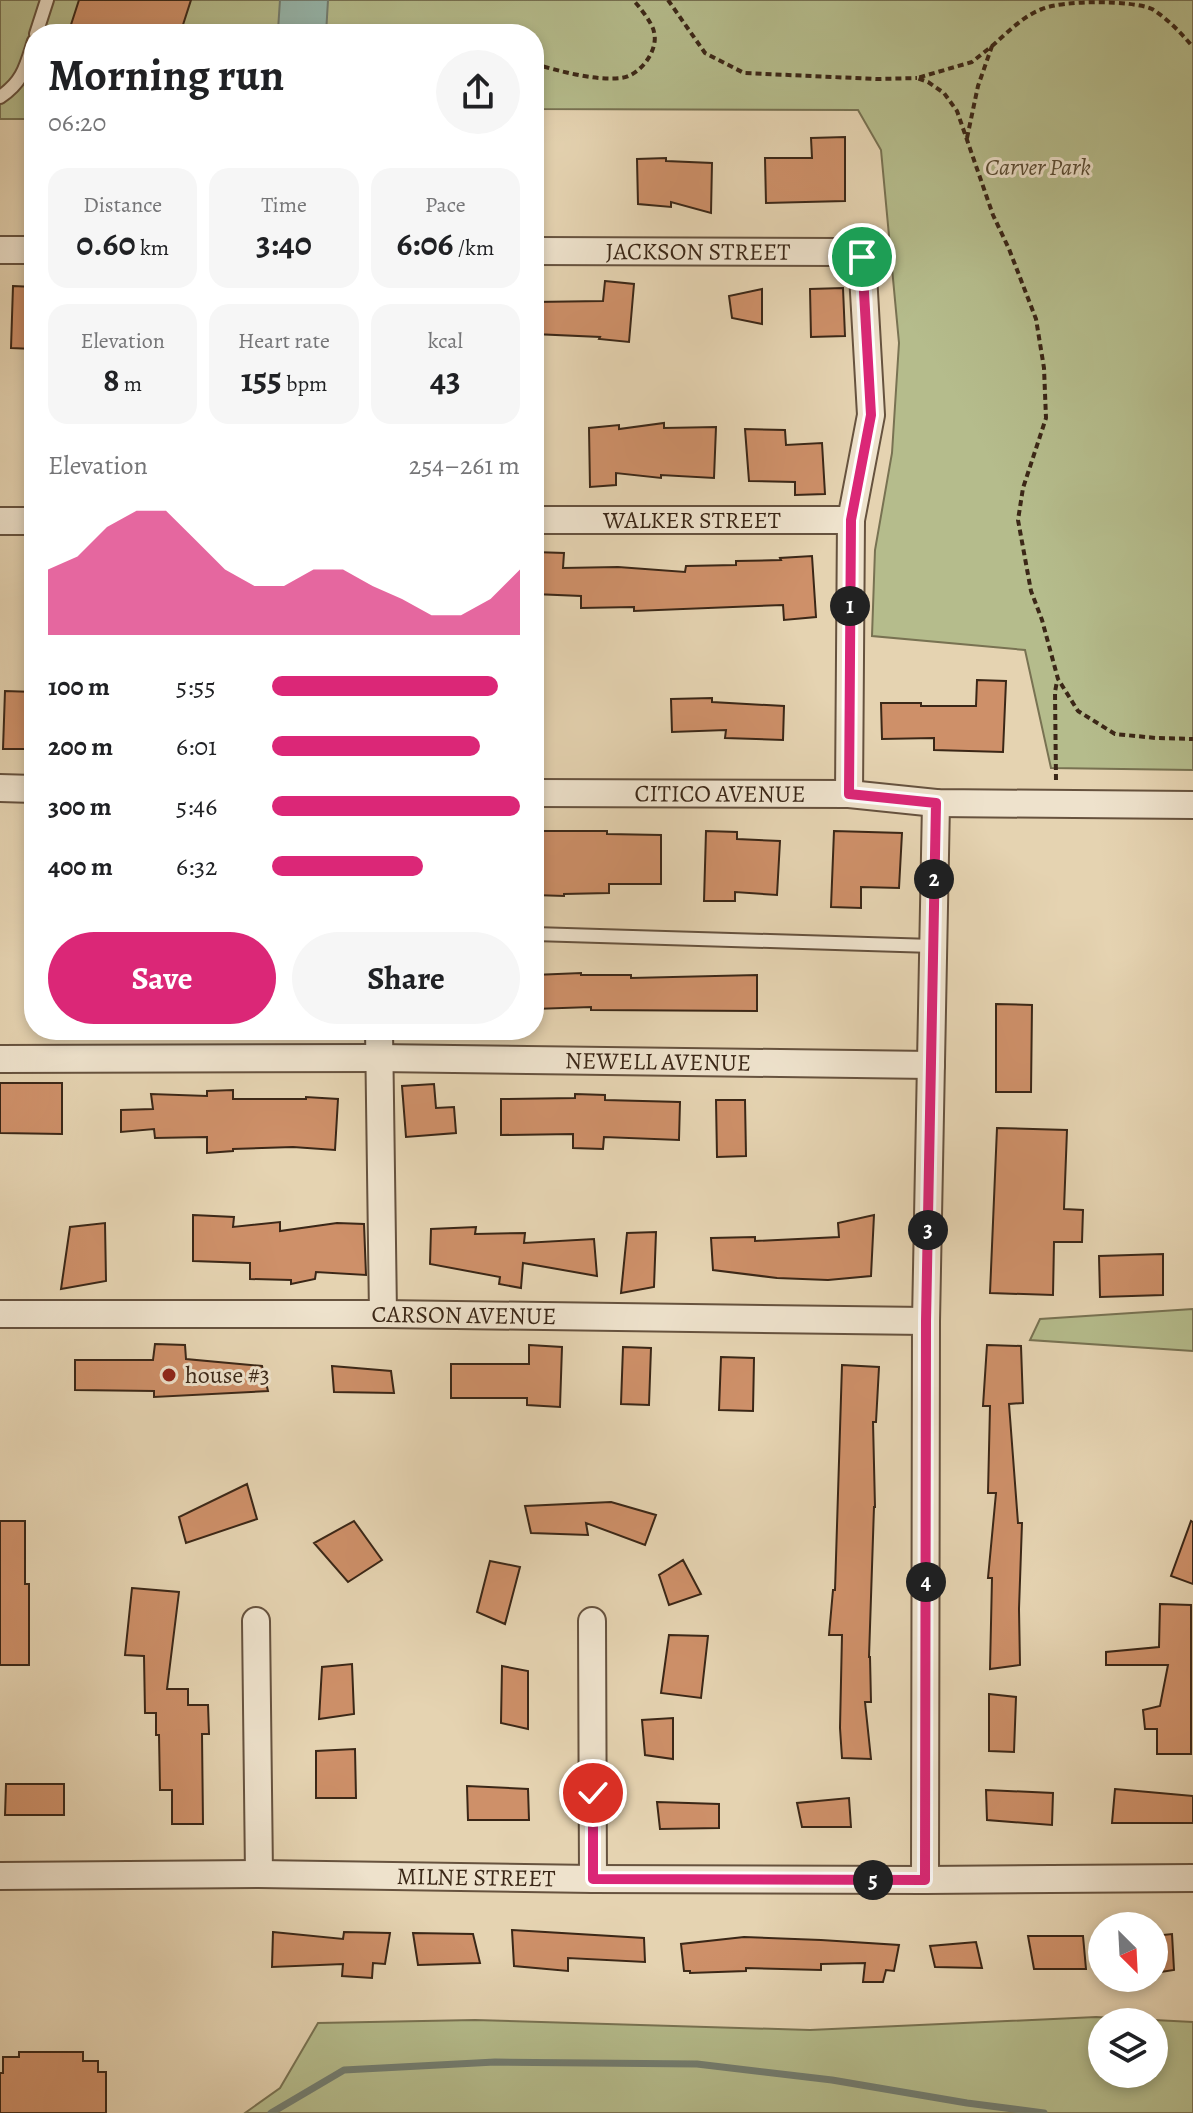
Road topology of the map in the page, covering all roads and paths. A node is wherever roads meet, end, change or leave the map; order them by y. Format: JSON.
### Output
{"nodes":[{"id":1,"x":47,"y":0,"type":"edge"},
{"id":2,"x":633,"y":0,"type":"edge"},
{"id":3,"x":668,"y":0,"type":"edge"},
{"id":4,"x":39,"y":24,"type":"edge"},
{"id":5,"x":992,"y":46,"type":"junction"},
{"id":6,"x":1193,"y":47,"type":"edge"},
{"id":7,"x":544,"y":66,"type":"edge"},
{"id":8,"x":24,"y":71,"type":"edge"},
{"id":9,"x":917,"y":78,"type":"junction"},
{"id":10,"x":0,"y":97,"type":"edge"},
{"id":11,"x":967,"y":138,"type":"junction"},
{"id":12,"x":0,"y":250,"type":"edge"},
{"id":13,"x":24,"y":250,"type":"edge"},
{"id":14,"x":544,"y":251,"type":"edge"},
{"id":15,"x":544,"y":520,"type":"edge"},
{"id":16,"x":851,"y":520,"type":"junction"},
{"id":17,"x":0,"y":521,"type":"edge"},
{"id":18,"x":24,"y":521,"type":"edge"},
{"id":19,"x":1058,"y":679,"type":"junction"},
{"id":20,"x":1193,"y":739,"type":"edge"},
{"id":21,"x":0,"y":788,"type":"edge"},
{"id":22,"x":24,"y":789,"type":"edge"},
{"id":23,"x":544,"y":793,"type":"edge"},
{"id":24,"x":849,"y":794,"type":"junction"},
{"id":25,"x":936,"y":803,"type":"junction"},
{"id":26,"x":1056,"y":804,"type":"junction"},
{"id":27,"x":1193,"y":805,"type":"edge"},
{"id":28,"x":544,"y":934,"type":"edge"},
{"id":29,"x":933,"y":946,"type":"junction"},
{"id":30,"x":379,"y":1040,"type":"edge"},
{"id":31,"x":379,"y":1058,"type":"junction"},
{"id":32,"x":0,"y":1059,"type":"edge"},
{"id":33,"x":931,"y":1065,"type":"junction"},
{"id":34,"x":0,"y":1314,"type":"edge"},
{"id":35,"x":383,"y":1314,"type":"junction"},
{"id":36,"x":926,"y":1321,"type":"junction"},
{"id":37,"x":256,"y":1621,"type":"dead end"},
{"id":38,"x":592,"y":1621,"type":"dead end"},
{"id":39,"x":259,"y":1874,"type":"junction"},
{"id":40,"x":0,"y":1876,"type":"edge"},
{"id":41,"x":1193,"y":1878,"type":"edge"},
{"id":42,"x":593,"y":1879,"type":"junction"},
{"id":43,"x":925,"y":1880,"type":"junction"}],
"edges":[{"from":1,"to":4,"type":"lane"},
{"from":2,"to":7,"type":"path"},
{"from":3,"to":9,"type":"path"},
{"from":5,"to":6,"type":"path"},
{"from":5,"to":9,"type":"path"},
{"from":5,"to":11,"type":"path"},
{"from":8,"to":10,"type":"lane"},
{"from":9,"to":11,"type":"path"},
{"from":11,"to":19,"type":"path"},
{"from":12,"to":13,"type":"street"},
{"from":14,"to":16,"type":"street","name":"JACKSON STREET"},
{"from":15,"to":16,"type":"street","name":"WALKER STREET"},
{"from":16,"to":24,"type":"street"},
{"from":17,"to":18,"type":"street"},
{"from":19,"to":20,"type":"path"},
{"from":19,"to":26,"type":"path"},
{"from":21,"to":22,"type":"street"},
{"from":23,"to":24,"type":"street","name":"CITICO AVENUE"},
{"from":24,"to":25,"type":"street","name":"CITICO AVENUE"},
{"from":25,"to":26,"type":"street","name":"CITICO AVENUE"},
{"from":25,"to":29,"type":"street"},
{"from":26,"to":27,"type":"street","name":"CITICO AVENUE"},
{"from":28,"to":29,"type":"lane"},
{"from":29,"to":33,"type":"street"},
{"from":30,"to":31,"type":"street"},
{"from":31,"to":32,"type":"street","name":"NEWELL AVENUE"},
{"from":31,"to":33,"type":"street","name":"NEWELL AVENUE"},
{"from":31,"to":35,"type":"street"},
{"from":33,"to":36,"type":"street"},
{"from":34,"to":35,"type":"street","name":"CARSON AVENUE"},
{"from":35,"to":36,"type":"street","name":"CARSON AVENUE"},
{"from":36,"to":43,"type":"street"},
{"from":37,"to":39,"type":"street"},
{"from":38,"to":42,"type":"street"},
{"from":39,"to":40,"type":"street","name":"MILNE STREET"},
{"from":39,"to":42,"type":"street","name":"MILNE STREET"},
{"from":41,"to":43,"type":"street","name":"MILNE STREET"},
{"from":42,"to":43,"type":"street","name":"MILNE STREET"}]}
